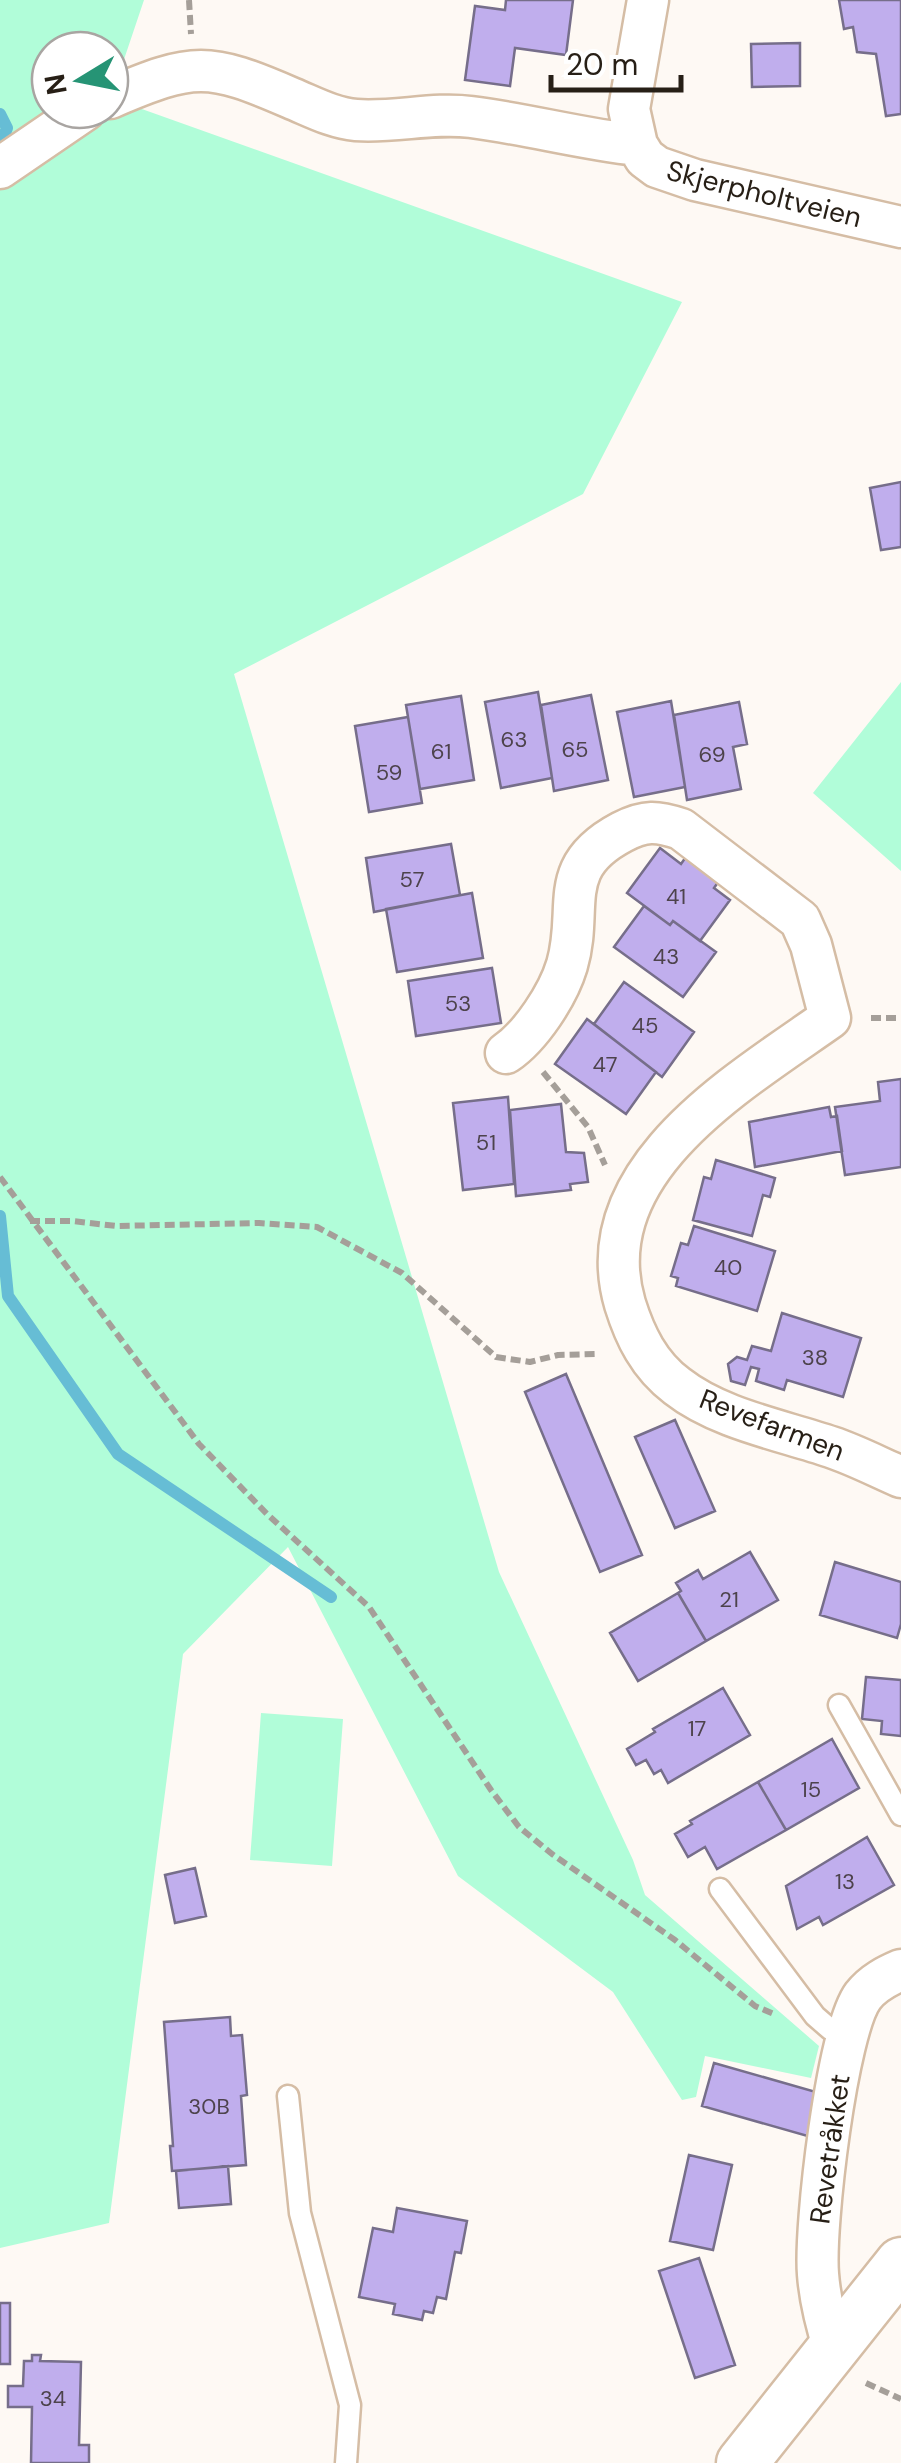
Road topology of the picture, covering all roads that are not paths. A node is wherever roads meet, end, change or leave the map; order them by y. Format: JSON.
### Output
{"nodes":[{"id":1,"x":648,"y":0,"type":"edge"},
{"id":2,"x":130,"y":91,"type":"edge"},
{"id":3,"x":56,"y":130,"type":"edge"},
{"id":4,"x":637,"y":145,"type":"junction"},
{"id":5,"x":0,"y":168,"type":"edge"},
{"id":6,"x":901,"y":227,"type":"edge"},
{"id":7,"x":506,"y":1053,"type":"dead end"},
{"id":8,"x":901,"y":1477,"type":"edge"},
{"id":9,"x":839,"y":1705,"type":"dead end"},
{"id":10,"x":901,"y":1815,"type":"edge"},
{"id":11,"x":720,"y":1889,"type":"dead end"},
{"id":12,"x":901,"y":1970,"type":"edge"},
{"id":13,"x":831,"y":2026,"type":"junction"},
{"id":14,"x":288,"y":2096,"type":"dead end"},
{"id":15,"x":901,"y":2263,"type":"edge"},
{"id":16,"x":850,"y":2366,"type":"junction"},
{"id":17,"x":346,"y":2463,"type":"edge"},
{"id":18,"x":742,"y":2463,"type":"edge"}],
"edges":[{"from":1,"to":4,"type":"street","name":"Skjerpholtveien"},
{"from":2,"to":4,"type":"street","name":"Skjerpholtveien"},
{"from":3,"to":5,"type":"street"},
{"from":4,"to":6,"type":"street","name":"Skjerpholtveien"},
{"from":7,"to":8,"type":"street","name":"Revefarmen"},
{"from":9,"to":10,"type":"lane"},
{"from":11,"to":13,"type":"lane"},
{"from":12,"to":13,"type":"street","name":"Revetråkket"},
{"from":13,"to":16,"type":"street","name":"Revetråkket"},
{"from":14,"to":17,"type":"lane"},
{"from":15,"to":16,"type":"street"},
{"from":16,"to":18,"type":"street"}]}
